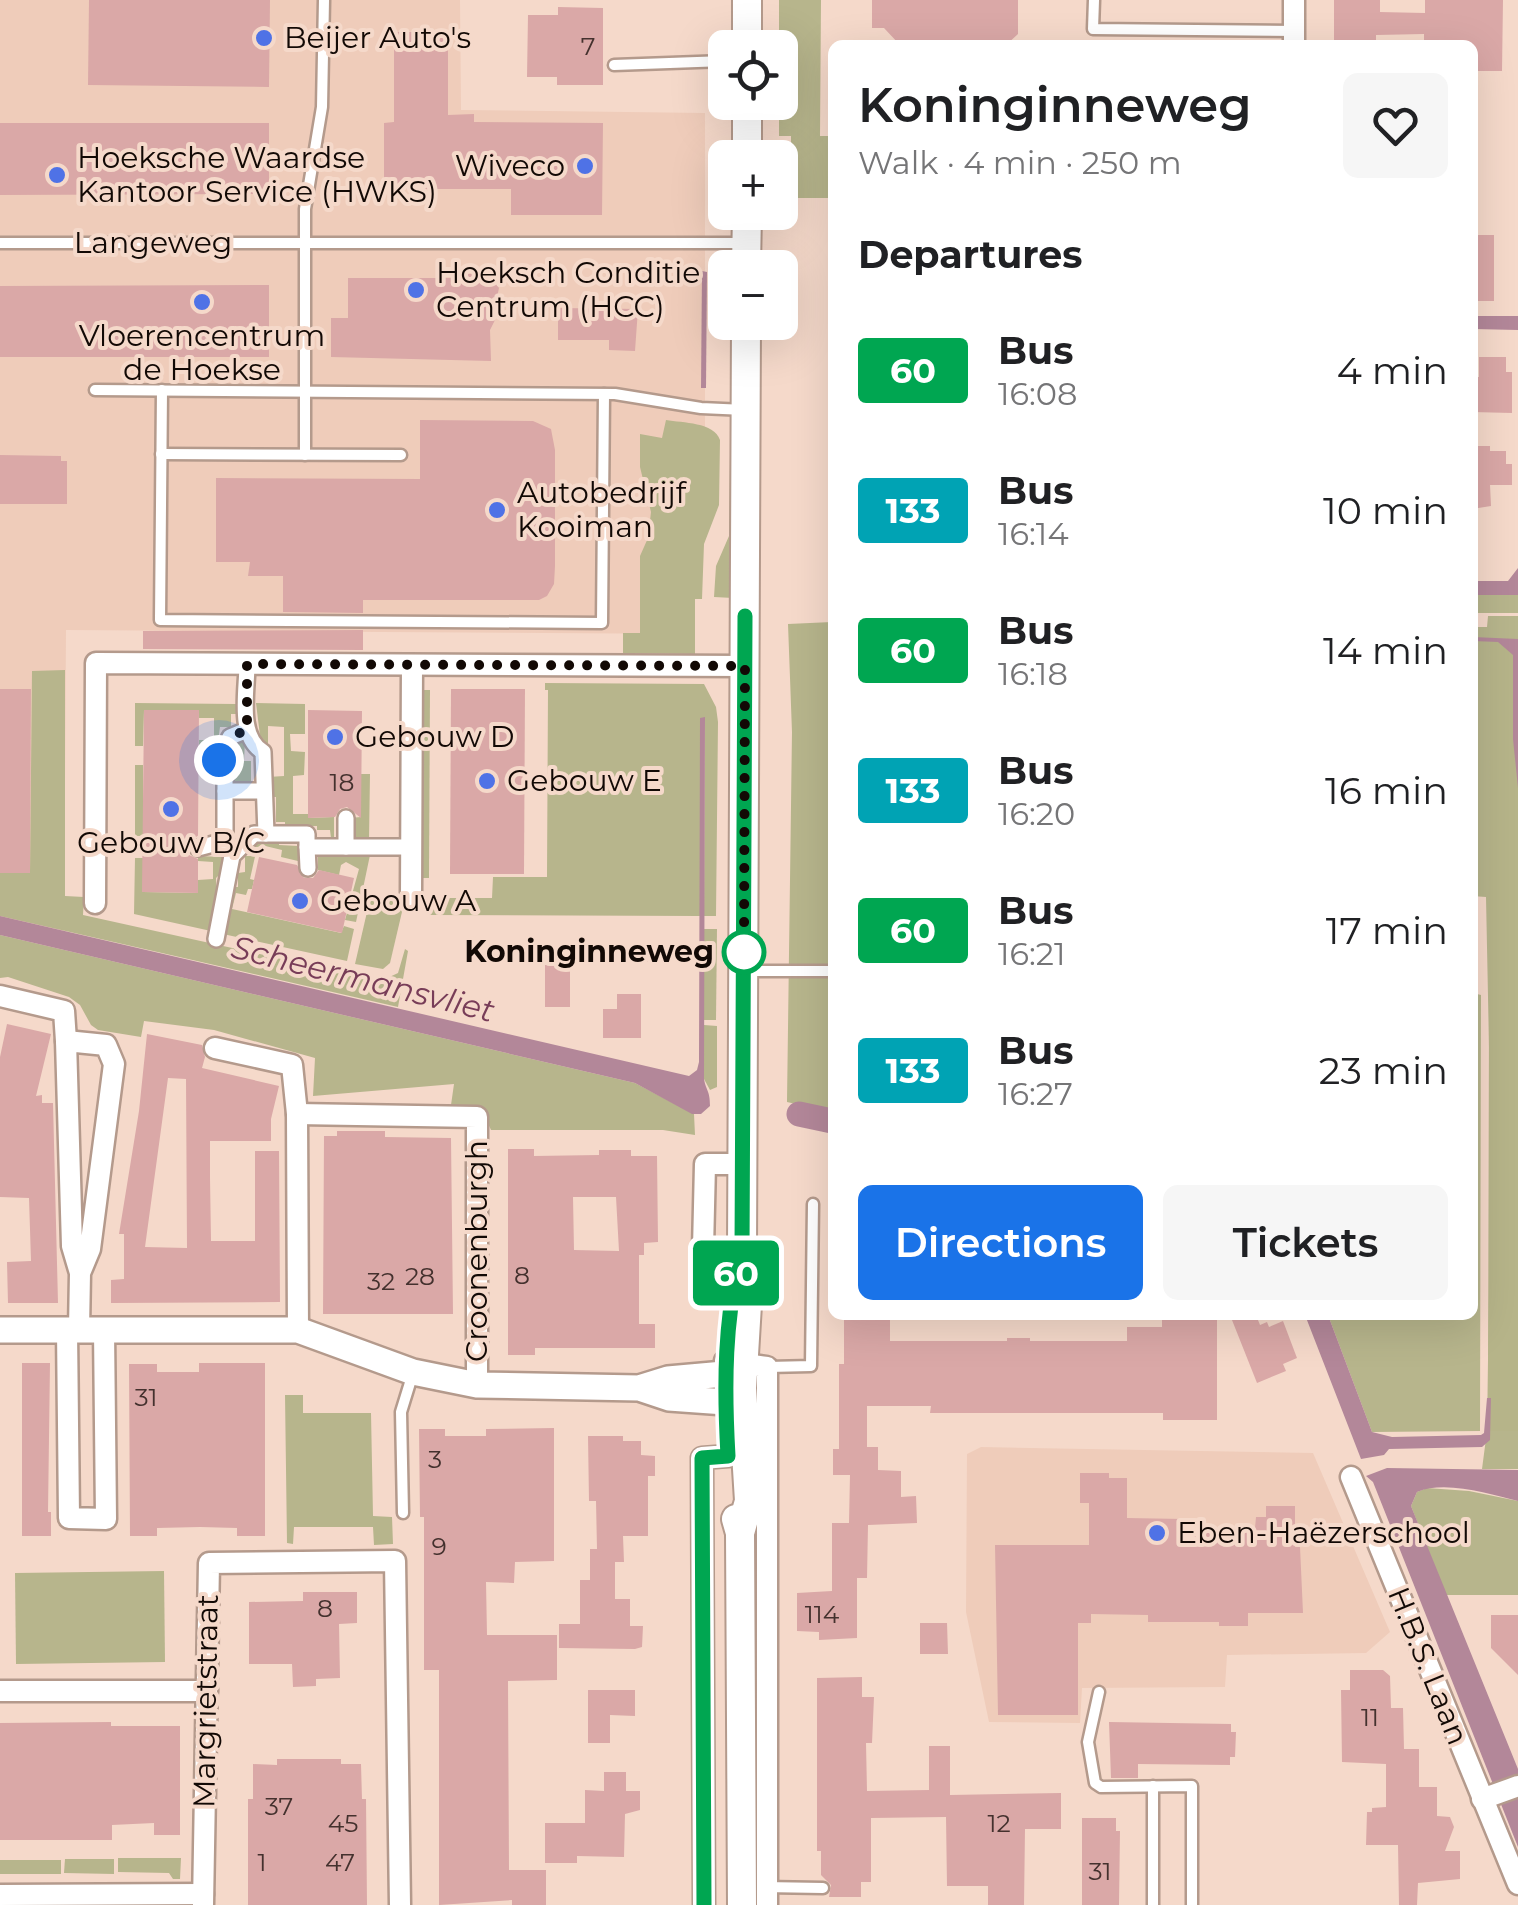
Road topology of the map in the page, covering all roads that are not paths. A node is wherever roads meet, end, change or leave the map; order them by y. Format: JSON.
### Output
{"nodes":[{"id":1,"x":324,"y":0,"type":"edge"},
{"id":2,"x":747,"y":0,"type":"edge"},
{"id":3,"x":1094,"y":0,"type":"edge"},
{"id":4,"x":1294,"y":0,"type":"edge"},
{"id":5,"x":747,"y":30,"type":"edge"},
{"id":6,"x":1294,"y":38,"type":"edge"},
{"id":7,"x":708,"y":61,"type":"edge"},
{"id":8,"x":614,"y":64,"type":"dead end"},
{"id":9,"x":0,"y":243,"type":"edge"},
{"id":10,"x":305,"y":243,"type":"junction"},
{"id":11,"x":708,"y":254,"type":"edge"},
{"id":12,"x":746,"y":340,"type":"edge"},
{"id":13,"x":95,"y":390,"type":"dead end"},
{"id":14,"x":162,"y":390,"type":"junction"},
{"id":15,"x":305,"y":392,"type":"junction"},
{"id":16,"x":604,"y":394,"type":"junction"},
{"id":17,"x":746,"y":410,"type":"junction"},
{"id":18,"x":161,"y":454,"type":"junction"},
{"id":19,"x":305,"y":455,"type":"junction"},
{"id":20,"x":400,"y":455,"type":"dead end"},
{"id":21,"x":247,"y":664,"type":"junction"},
{"id":22,"x":412,"y":665,"type":"junction"},
{"id":23,"x":745,"y":666,"type":"junction"},
{"id":24,"x":247,"y":730,"type":"junction"},
{"id":25,"x":199,"y":760,"type":"dead end"},
{"id":26,"x":219,"y":760,"type":"junction"},
{"id":27,"x":225,"y":791,"type":"junction"},
{"id":28,"x":262,"y":791,"type":"junction"},
{"id":29,"x":346,"y":818,"type":"dead end"},
{"id":30,"x":266,"y":834,"type":"junction"},
{"id":31,"x":307,"y":847,"type":"junction"},
{"id":32,"x":346,"y":847,"type":"junction"},
{"id":33,"x":410,"y":847,"type":"junction"},
{"id":34,"x":198,"y":848,"type":"dead end"},
{"id":35,"x":229,"y":849,"type":"junction"},
{"id":36,"x":308,"y":868,"type":"dead end"},
{"id":37,"x":411,"y":896,"type":"dead end"},
{"id":38,"x":95,"y":903,"type":"dead end"},
{"id":39,"x":216,"y":939,"type":"dead end"},
{"id":40,"x":744,"y":971,"type":"junction"},
{"id":41,"x":828,"y":971,"type":"edge"},
{"id":42,"x":0,"y":996,"type":"edge"},
{"id":43,"x":66,"y":1041,"type":"junction"},
{"id":44,"x":215,"y":1048,"type":"dead end"},
{"id":45,"x":297,"y":1114,"type":"junction"},
{"id":46,"x":743,"y":1164,"type":"junction"},
{"id":47,"x":813,"y":1204,"type":"dead end"},
{"id":48,"x":742,"y":1250,"type":"junction"},
{"id":49,"x":80,"y":1273,"type":"junction"},
{"id":50,"x":0,"y":1330,"type":"edge"},
{"id":51,"x":83,"y":1330,"type":"junction"},
{"id":52,"x":298,"y":1330,"type":"junction"},
{"id":53,"x":413,"y":1372,"type":"junction"},
{"id":54,"x":738,"y":1376,"type":"junction"},
{"id":55,"x":477,"y":1385,"type":"junction"},
{"id":56,"x":728,"y":1456,"type":"junction"},
{"id":57,"x":1351,"y":1477,"type":"dead end"},
{"id":58,"x":403,"y":1513,"type":"dead end"},
{"id":59,"x":740,"y":1533,"type":"junction"},
{"id":60,"x":754,"y":1640,"type":"junction"},
{"id":61,"x":0,"y":1691,"type":"edge"},
{"id":62,"x":207,"y":1691,"type":"junction"},
{"id":63,"x":1099,"y":1692,"type":"dead end"},
{"id":64,"x":1153,"y":1786,"type":"junction"},
{"id":65,"x":1518,"y":1786,"type":"edge"},
{"id":66,"x":1486,"y":1798,"type":"junction"},
{"id":67,"x":1518,"y":1884,"type":"edge"},
{"id":68,"x":823,"y":1888,"type":"dead end"},
{"id":69,"x":0,"y":1895,"type":"edge"},
{"id":70,"x":754,"y":1896,"type":"edge"},
{"id":71,"x":27,"y":1900,"type":"edge"},
{"id":72,"x":203,"y":1900,"type":"edge"},
{"id":73,"x":400,"y":1905,"type":"edge"},
{"id":74,"x":704,"y":1905,"type":"edge"},
{"id":75,"x":1153,"y":1905,"type":"edge"},
{"id":76,"x":1192,"y":1905,"type":"edge"}],
"edges":[{"from":1,"to":10,"type":"lane"},
{"from":2,"to":5,"type":"main road"},
{"from":3,"to":6,"type":"lane"},
{"from":4,"to":6,"type":"street"},
{"from":7,"to":8,"type":"lane"},
{"from":9,"to":10,"type":"lane","name":"Langeweg"},
{"from":10,"to":11,"type":"lane","name":"Langeweg"},
{"from":10,"to":15,"type":"lane"},
{"from":12,"to":17,"type":"main road"},
{"from":13,"to":14,"type":"lane"},
{"from":14,"to":15,"type":"lane"},
{"from":14,"to":18,"type":"lane"},
{"from":15,"to":16,"type":"lane"},
{"from":15,"to":19,"type":"lane"},
{"from":16,"to":17,"type":"lane"},
{"from":16,"to":18,"type":"lane"},
{"from":17,"to":23,"type":"main road"},
{"from":18,"to":19,"type":"lane"},
{"from":19,"to":20,"type":"lane"},
{"from":21,"to":22,"type":"street"},
{"from":21,"to":24,"type":"street"},
{"from":21,"to":38,"type":"street"},
{"from":22,"to":23,"type":"street"},
{"from":22,"to":33,"type":"street"},
{"from":23,"to":40,"type":"main road"},
{"from":24,"to":26,"type":"street"},
{"from":24,"to":28,"type":"street"},
{"from":25,"to":26,"type":"street"},
{"from":26,"to":27,"type":"street"},
{"from":27,"to":28,"type":"street"},
{"from":27,"to":35,"type":"street"},
{"from":28,"to":30,"type":"street"},
{"from":29,"to":32,"type":"street"},
{"from":30,"to":31,"type":"street"},
{"from":30,"to":35,"type":"street"},
{"from":31,"to":32,"type":"street"},
{"from":31,"to":36,"type":"street"},
{"from":32,"to":33,"type":"street"},
{"from":33,"to":37,"type":"street"},
{"from":34,"to":35,"type":"street"},
{"from":35,"to":39,"type":"street"},
{"from":40,"to":41,"type":"lane"},
{"from":40,"to":46,"type":"main road"},
{"from":42,"to":43,"type":"street"},
{"from":43,"to":49,"type":"street"},
{"from":43,"to":49,"type":"street"},
{"from":44,"to":45,"type":"street"},
{"from":45,"to":52,"type":"street"},
{"from":45,"to":55,"type":"street","name":"Croonenburgh"},
{"from":46,"to":48,"type":"main road"},
{"from":46,"to":48,"type":"street"},
{"from":47,"to":54,"type":"lane"},
{"from":48,"to":54,"type":"main road"},
{"from":49,"to":51,"type":"street"},
{"from":50,"to":51,"type":"street","name":"Croonenburgh"},
{"from":51,"to":51,"type":"street"},
{"from":51,"to":52,"type":"street","name":"Croonenburgh"},
{"from":52,"to":53,"type":"street","name":"Croonenburgh"},
{"from":53,"to":55,"type":"street","name":"Croonenburgh"},
{"from":53,"to":58,"type":"lane"},
{"from":54,"to":55,"type":"street","name":"Croonenburgh"},
{"from":54,"to":56,"type":"main road"},
{"from":54,"to":59,"type":"main road"},
{"from":54,"to":60,"type":"street"},
{"from":56,"to":59,"type":"main road"},
{"from":56,"to":74,"type":"street"},
{"from":57,"to":66,"type":"street","name":"H.B.S. Laan"},
{"from":59,"to":60,"type":"main road"},
{"from":60,"to":70,"type":"main road"},
{"from":61,"to":62,"type":"street"},
{"from":62,"to":72,"type":"street","name":"Margrietstraat"},
{"from":62,"to":73,"type":"street","name":"Margrietstraat"},
{"from":63,"to":64,"type":"lane"},
{"from":64,"to":75,"type":"lane"},
{"from":64,"to":76,"type":"lane"},
{"from":65,"to":66,"type":"street"},
{"from":66,"to":67,"type":"street","name":"H.B.S. Laan"},
{"from":68,"to":70,"type":"lane"},
{"from":69,"to":71,"type":"street"},
{"from":71,"to":72,"type":"street"}]}
